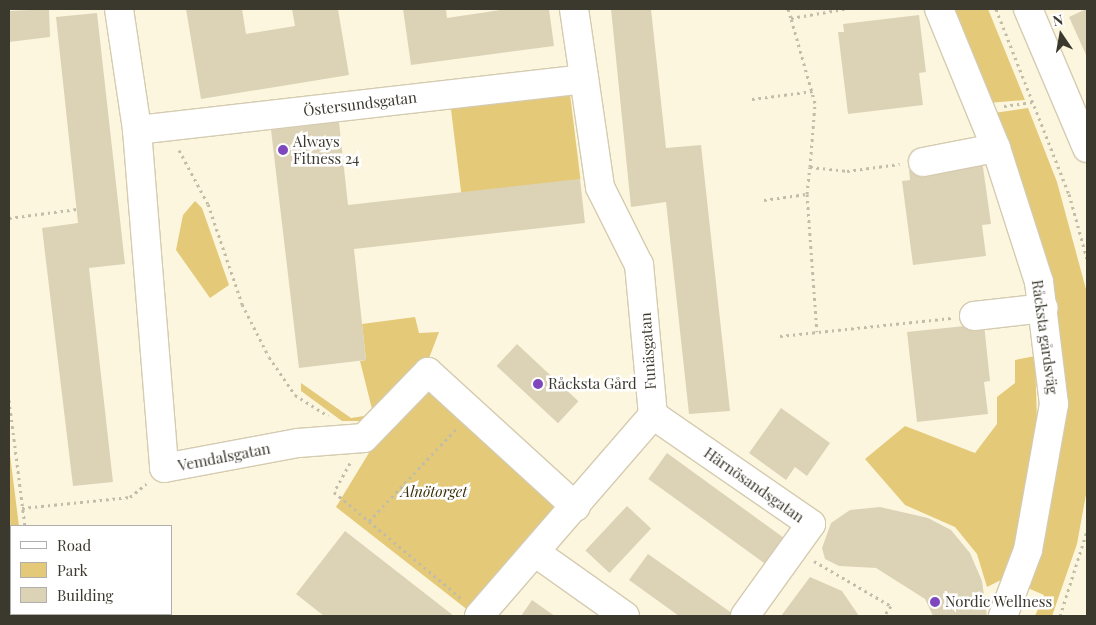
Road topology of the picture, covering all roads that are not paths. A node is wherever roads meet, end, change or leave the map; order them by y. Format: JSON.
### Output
{"nodes":[{"id":1,"x":119,"y":9,"type":"edge"},
{"id":2,"x":574,"y":9,"type":"edge"},
{"id":3,"x":939,"y":9,"type":"edge"},
{"id":4,"x":1028,"y":9,"type":"edge"},
{"id":5,"x":584,"y":78,"type":"junction"},
{"id":6,"x":137,"y":130,"type":"junction"},
{"id":7,"x":996,"y":148,"type":"junction"},
{"id":8,"x":1087,"y":148,"type":"edge"},
{"id":9,"x":923,"y":162,"type":"road end"},
{"id":10,"x":1044,"y":308,"type":"junction"},
{"id":11,"x":974,"y":316,"type":"road end"},
{"id":12,"x":652,"y":415,"type":"junction"},
{"id":13,"x":576,"y":507,"type":"junction"},
{"id":14,"x":536,"y":552,"type":"junction"},
{"id":15,"x":480,"y":615,"type":"edge"},
{"id":16,"x":625,"y":616,"type":"edge"},
{"id":17,"x":745,"y":616,"type":"edge"},
{"id":18,"x":1002,"y":616,"type":"edge"}],
"edges":[{"from":1,"to":6,"type":"street","name":"Vemdalsgatan"},
{"from":2,"to":5,"type":"street","name":"Funäsgatan"},
{"from":3,"to":7,"type":"street","name":"Råcksta gårdsväg"},
{"from":4,"to":8,"type":"street"},
{"from":5,"to":6,"type":"street","name":"Östersundsgatan"},
{"from":5,"to":12,"type":"street","name":"Funäsgatan"},
{"from":6,"to":13,"type":"street","name":"Vemdalsgatan"},
{"from":7,"to":9,"type":"street"},
{"from":7,"to":10,"type":"street","name":"Råcksta gårdsväg"},
{"from":10,"to":11,"type":"street"},
{"from":10,"to":18,"type":"street","name":"Råcksta gårdsväg"},
{"from":12,"to":13,"type":"street"},
{"from":12,"to":17,"type":"street","name":"Härnösandsgatan"},
{"from":13,"to":14,"type":"street"},
{"from":14,"to":15,"type":"street"},
{"from":14,"to":16,"type":"street"}]}
